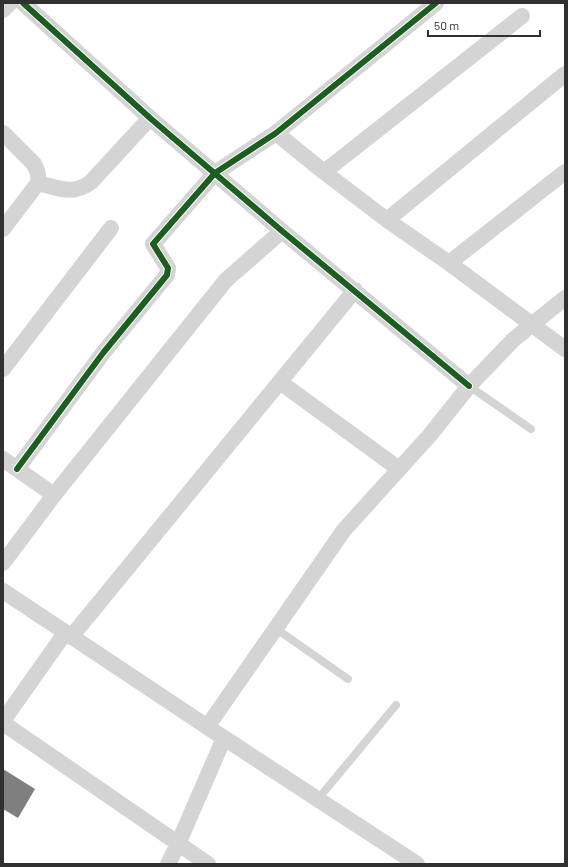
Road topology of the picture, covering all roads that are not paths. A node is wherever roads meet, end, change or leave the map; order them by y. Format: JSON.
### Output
{"nodes":[{"id":1,"x":10,"y":3,"type":"edge"},
{"id":2,"x":24,"y":3,"type":"edge"},
{"id":3,"x":436,"y":3,"type":"edge"},
{"id":4,"x":3,"y":10,"type":"edge"},
{"id":5,"x":522,"y":16,"type":"dead end"},
{"id":6,"x":565,"y":74,"type":"edge"},
{"id":7,"x":150,"y":118,"type":"junction"},
{"id":8,"x":3,"y":133,"type":"edge"},
{"id":9,"x":276,"y":133,"type":"junction"},
{"id":10,"x":324,"y":172,"type":"junction"},
{"id":11,"x":565,"y":172,"type":"edge"},
{"id":12,"x":215,"y":173,"type":"junction"},
{"id":13,"x":38,"y":183,"type":"junction"},
{"id":14,"x":387,"y":220,"type":"junction"},
{"id":15,"x":111,"y":228,"type":"dead end"},
{"id":16,"x":3,"y":229,"type":"edge"},
{"id":17,"x":282,"y":231,"type":"junction"},
{"id":18,"x":449,"y":263,"type":"junction"},
{"id":19,"x":355,"y":290,"type":"junction"},
{"id":20,"x":565,"y":298,"type":"edge"},
{"id":21,"x":532,"y":325,"type":"junction"},
{"id":22,"x":565,"y":349,"type":"edge"},
{"id":23,"x":3,"y":369,"type":"edge"},
{"id":24,"x":280,"y":382,"type":"junction"},
{"id":25,"x":469,"y":386,"type":"junction"},
{"id":26,"x":530,"y":429,"type":"dead end"},
{"id":27,"x":3,"y":459,"type":"edge"},
{"id":28,"x":17,"y":469,"type":"junction"},
{"id":29,"x":399,"y":469,"type":"junction"},
{"id":30,"x":54,"y":495,"type":"junction"},
{"id":31,"x":3,"y":563,"type":"edge"},
{"id":32,"x":3,"y":591,"type":"edge"},
{"id":33,"x":275,"y":628,"type":"junction"},
{"id":34,"x":68,"y":635,"type":"junction"},
{"id":35,"x":348,"y":679,"type":"dead end"},
{"id":36,"x":396,"y":705,"type":"dead end"},
{"id":37,"x":3,"y":722,"type":"edge"},
{"id":38,"x":207,"y":727,"type":"junction"},
{"id":39,"x":224,"y":738,"type":"junction"},
{"id":40,"x":318,"y":799,"type":"junction"},
{"id":41,"x":178,"y":844,"type":"junction"},
{"id":42,"x":168,"y":864,"type":"edge"},
{"id":43,"x":208,"y":864,"type":"edge"},
{"id":44,"x":417,"y":864,"type":"edge"}],
"edges":[{"from":1,"to":4,"type":"street"},
{"from":2,"to":7,"type":"street"},
{"from":3,"to":9,"type":"street"},
{"from":5,"to":10,"type":"street"},
{"from":6,"to":14,"type":"street"},
{"from":7,"to":12,"type":"street"},
{"from":7,"to":13,"type":"street"},
{"from":8,"to":13,"type":"street"},
{"from":9,"to":10,"type":"street"},
{"from":9,"to":12,"type":"street"},
{"from":10,"to":14,"type":"street"},
{"from":11,"to":18,"type":"street"},
{"from":12,"to":17,"type":"street"},
{"from":12,"to":28,"type":"street"},
{"from":13,"to":16,"type":"street"},
{"from":14,"to":18,"type":"street"},
{"from":15,"to":23,"type":"street"},
{"from":17,"to":19,"type":"street"},
{"from":17,"to":30,"type":"street"},
{"from":18,"to":21,"type":"street"},
{"from":19,"to":24,"type":"street"},
{"from":19,"to":25,"type":"street"},
{"from":20,"to":21,"type":"street"},
{"from":21,"to":22,"type":"street"},
{"from":21,"to":25,"type":"street"},
{"from":24,"to":29,"type":"street"},
{"from":24,"to":34,"type":"street"},
{"from":25,"to":26,"type":"lane"},
{"from":25,"to":29,"type":"street"},
{"from":27,"to":28,"type":"street"},
{"from":28,"to":30,"type":"street"},
{"from":29,"to":33,"type":"street"},
{"from":30,"to":31,"type":"street"},
{"from":32,"to":34,"type":"street"},
{"from":33,"to":35,"type":"lane"},
{"from":33,"to":38,"type":"street"},
{"from":34,"to":37,"type":"street"},
{"from":34,"to":38,"type":"street"},
{"from":36,"to":40,"type":"lane"},
{"from":37,"to":41,"type":"street"},
{"from":38,"to":39,"type":"street"},
{"from":39,"to":40,"type":"street"},
{"from":39,"to":41,"type":"street"},
{"from":40,"to":44,"type":"street"},
{"from":41,"to":42,"type":"street"},
{"from":41,"to":43,"type":"street"}]}
